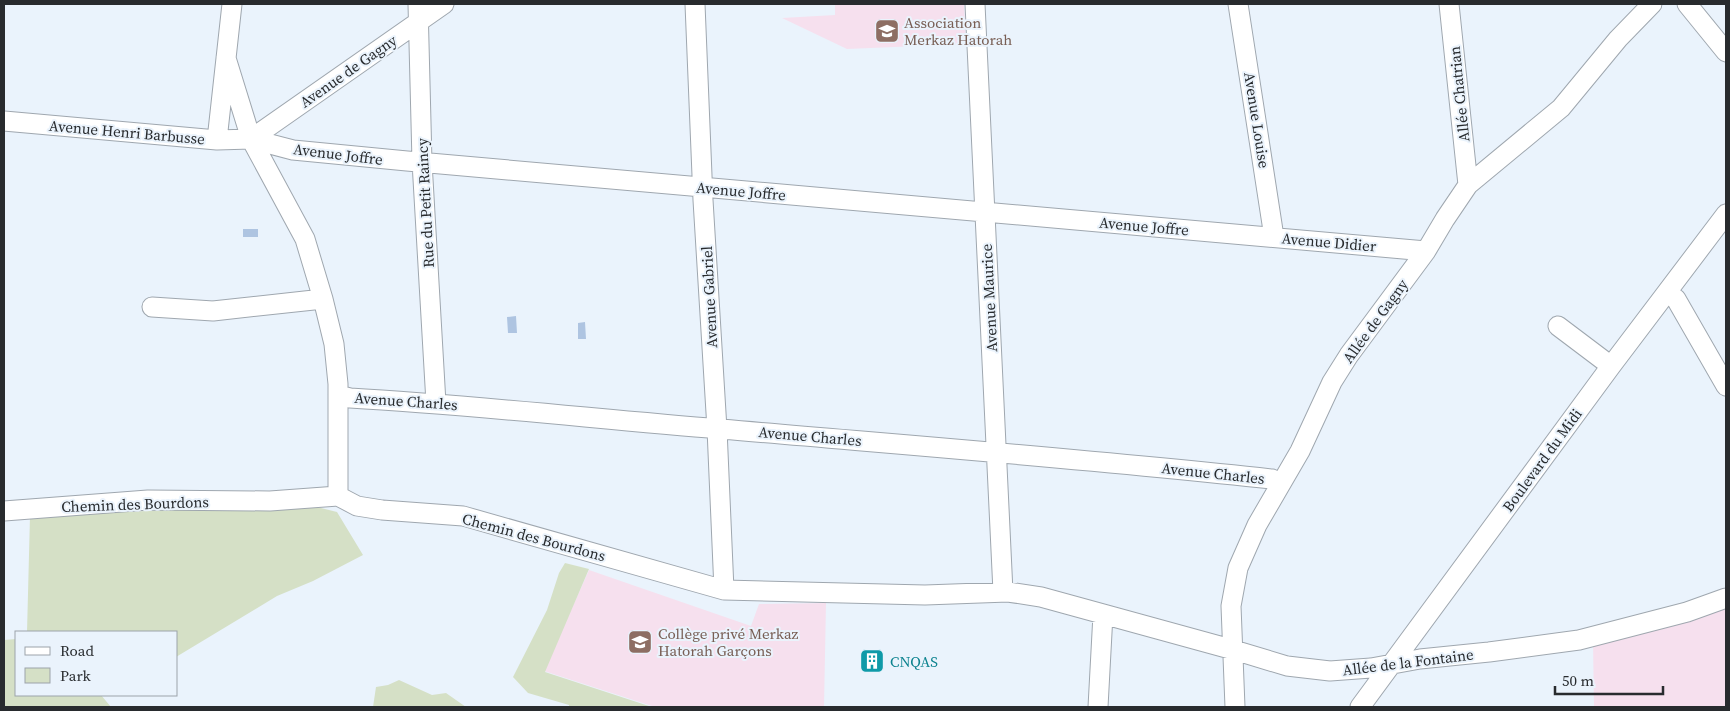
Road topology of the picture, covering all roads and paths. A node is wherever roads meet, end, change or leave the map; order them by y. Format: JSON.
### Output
{"nodes":[{"id":1,"x":232,"y":4,"type":"edge"},
{"id":2,"x":444,"y":4,"type":"edge"},
{"id":3,"x":695,"y":4,"type":"edge"},
{"id":4,"x":975,"y":4,"type":"edge"},
{"id":5,"x":1238,"y":4,"type":"edge"},
{"id":6,"x":1449,"y":4,"type":"edge"},
{"id":7,"x":1652,"y":4,"type":"edge"},
{"id":8,"x":1687,"y":4,"type":"edge"},
{"id":9,"x":418,"y":13,"type":"edge"},
{"id":10,"x":1726,"y":52,"type":"edge"},
{"id":11,"x":226,"y":58,"type":"junction"},
{"id":12,"x":4,"y":121,"type":"edge"},
{"id":13,"x":251,"y":139,"type":"junction"},
{"id":14,"x":216,"y":140,"type":"junction"},
{"id":15,"x":422,"y":162,"type":"junction"},
{"id":16,"x":1468,"y":185,"type":"junction"},
{"id":17,"x":703,"y":187,"type":"junction"},
{"id":18,"x":984,"y":212,"type":"junction"},
{"id":19,"x":1726,"y":214,"type":"edge"},
{"id":20,"x":1232,"y":234,"type":"joint"},
{"id":21,"x":1274,"y":237,"type":"junction"},
{"id":22,"x":1426,"y":251,"type":"junction"},
{"id":23,"x":1667,"y":294,"type":"junction"},
{"id":24,"x":323,"y":299,"type":"junction"},
{"id":25,"x":152,"y":306,"type":"dead end"},
{"id":26,"x":1558,"y":326,"type":"dead end"},
{"id":27,"x":1611,"y":366,"type":"junction"},
{"id":28,"x":1726,"y":386,"type":"edge"},
{"id":29,"x":338,"y":395,"type":"junction"},
{"id":30,"x":436,"y":403,"type":"junction"},
{"id":31,"x":717,"y":429,"type":"junction"},
{"id":32,"x":997,"y":451,"type":"junction"},
{"id":33,"x":1281,"y":483,"type":"junction"},
{"id":34,"x":338,"y":496,"type":"junction"},
{"id":35,"x":4,"y":511,"type":"edge"},
{"id":36,"x":724,"y":590,"type":"junction"},
{"id":37,"x":1003,"y":592,"type":"junction"},
{"id":38,"x":1726,"y":598,"type":"edge"},
{"id":39,"x":1103,"y":614,"type":"junction"},
{"id":40,"x":1234,"y":650,"type":"junction"},
{"id":41,"x":1393,"y":664,"type":"junction"},
{"id":42,"x":1098,"y":707,"type":"edge"},
{"id":43,"x":1235,"y":707,"type":"edge"},
{"id":44,"x":1360,"y":707,"type":"edge"}],
"edges":[{"from":1,"to":11,"type":"street"},
{"from":2,"to":9,"type":"street","name":"Avenue de Gagny"},
{"from":3,"to":17,"type":"street","name":"Avenue Gabriel"},
{"from":4,"to":18,"type":"street","name":"Avenue Maurice"},
{"from":5,"to":21,"type":"street","name":"Avenue Louise"},
{"from":6,"to":16,"type":"street","name":"Allée Chatrian"},
{"from":7,"to":16,"type":"street","name":"Allée de Gagny"},
{"from":8,"to":10,"type":"street"},
{"from":9,"to":13,"type":"street","name":"Avenue de Gagny"},
{"from":9,"to":15,"type":"street","name":"Rue du Petit Raincy"},
{"from":11,"to":13,"type":"street"},
{"from":11,"to":14,"type":"street"},
{"from":12,"to":14,"type":"street","name":"Avenue Henri Barbusse"},
{"from":13,"to":14,"type":"street","name":"Avenue Henri Barbusse"},
{"from":13,"to":15,"type":"street","name":"Avenue Joffre"},
{"from":13,"to":24,"type":"street"},
{"from":15,"to":17,"type":"street","name":"Avenue Joffre"},
{"from":15,"to":30,"type":"street","name":"Rue du Petit Raincy"},
{"from":16,"to":22,"type":"street","name":"Allée de Gagny"},
{"from":17,"to":18,"type":"street","name":"Avenue Joffre"},
{"from":17,"to":31,"type":"street","name":"Avenue Gabriel"},
{"from":18,"to":20,"type":"street","name":"Avenue Joffre"},
{"from":18,"to":32,"type":"street","name":"Avenue Maurice"},
{"from":19,"to":23,"type":"street","name":"Boulevard du Midi"},
{"from":20,"to":21,"type":"street","name":"Avenue Didier"},
{"from":21,"to":22,"type":"street","name":"Avenue Didier"},
{"from":22,"to":33,"type":"street","name":"Allée de Gagny"},
{"from":23,"to":27,"type":"street","name":"Boulevard du Midi"},
{"from":23,"to":28,"type":"street"},
{"from":24,"to":25,"type":"street"},
{"from":24,"to":29,"type":"street"},
{"from":26,"to":27,"type":"street"},
{"from":27,"to":41,"type":"street","name":"Boulevard du Midi"},
{"from":29,"to":30,"type":"street","name":"Avenue Charles"},
{"from":29,"to":34,"type":"street"},
{"from":30,"to":31,"type":"street","name":"Avenue Charles"},
{"from":31,"to":32,"type":"street","name":"Avenue Charles"},
{"from":31,"to":36,"type":"street","name":"Avenue Gabriel"},
{"from":32,"to":33,"type":"street","name":"Avenue Charles"},
{"from":32,"to":37,"type":"street","name":"Avenue Maurice"},
{"from":33,"to":40,"type":"street","name":"Allée de Gagny"},
{"from":34,"to":35,"type":"street","name":"Chemin des Bourdons"},
{"from":34,"to":36,"type":"street","name":"Chemin des Bourdons"},
{"from":36,"to":37,"type":"street","name":"Chemin des Bourdons"},
{"from":37,"to":39,"type":"street","name":"Allée de la Fontaine"},
{"from":38,"to":41,"type":"street","name":"Allée de la Fontaine"},
{"from":39,"to":40,"type":"street","name":"Allée de la Fontaine"},
{"from":39,"to":42,"type":"street"},
{"from":40,"to":41,"type":"street","name":"Allée de la Fontaine"},
{"from":40,"to":43,"type":"street","name":"Allée de Gagny"},
{"from":41,"to":44,"type":"street","name":"Boulevard du Midi"}]}
